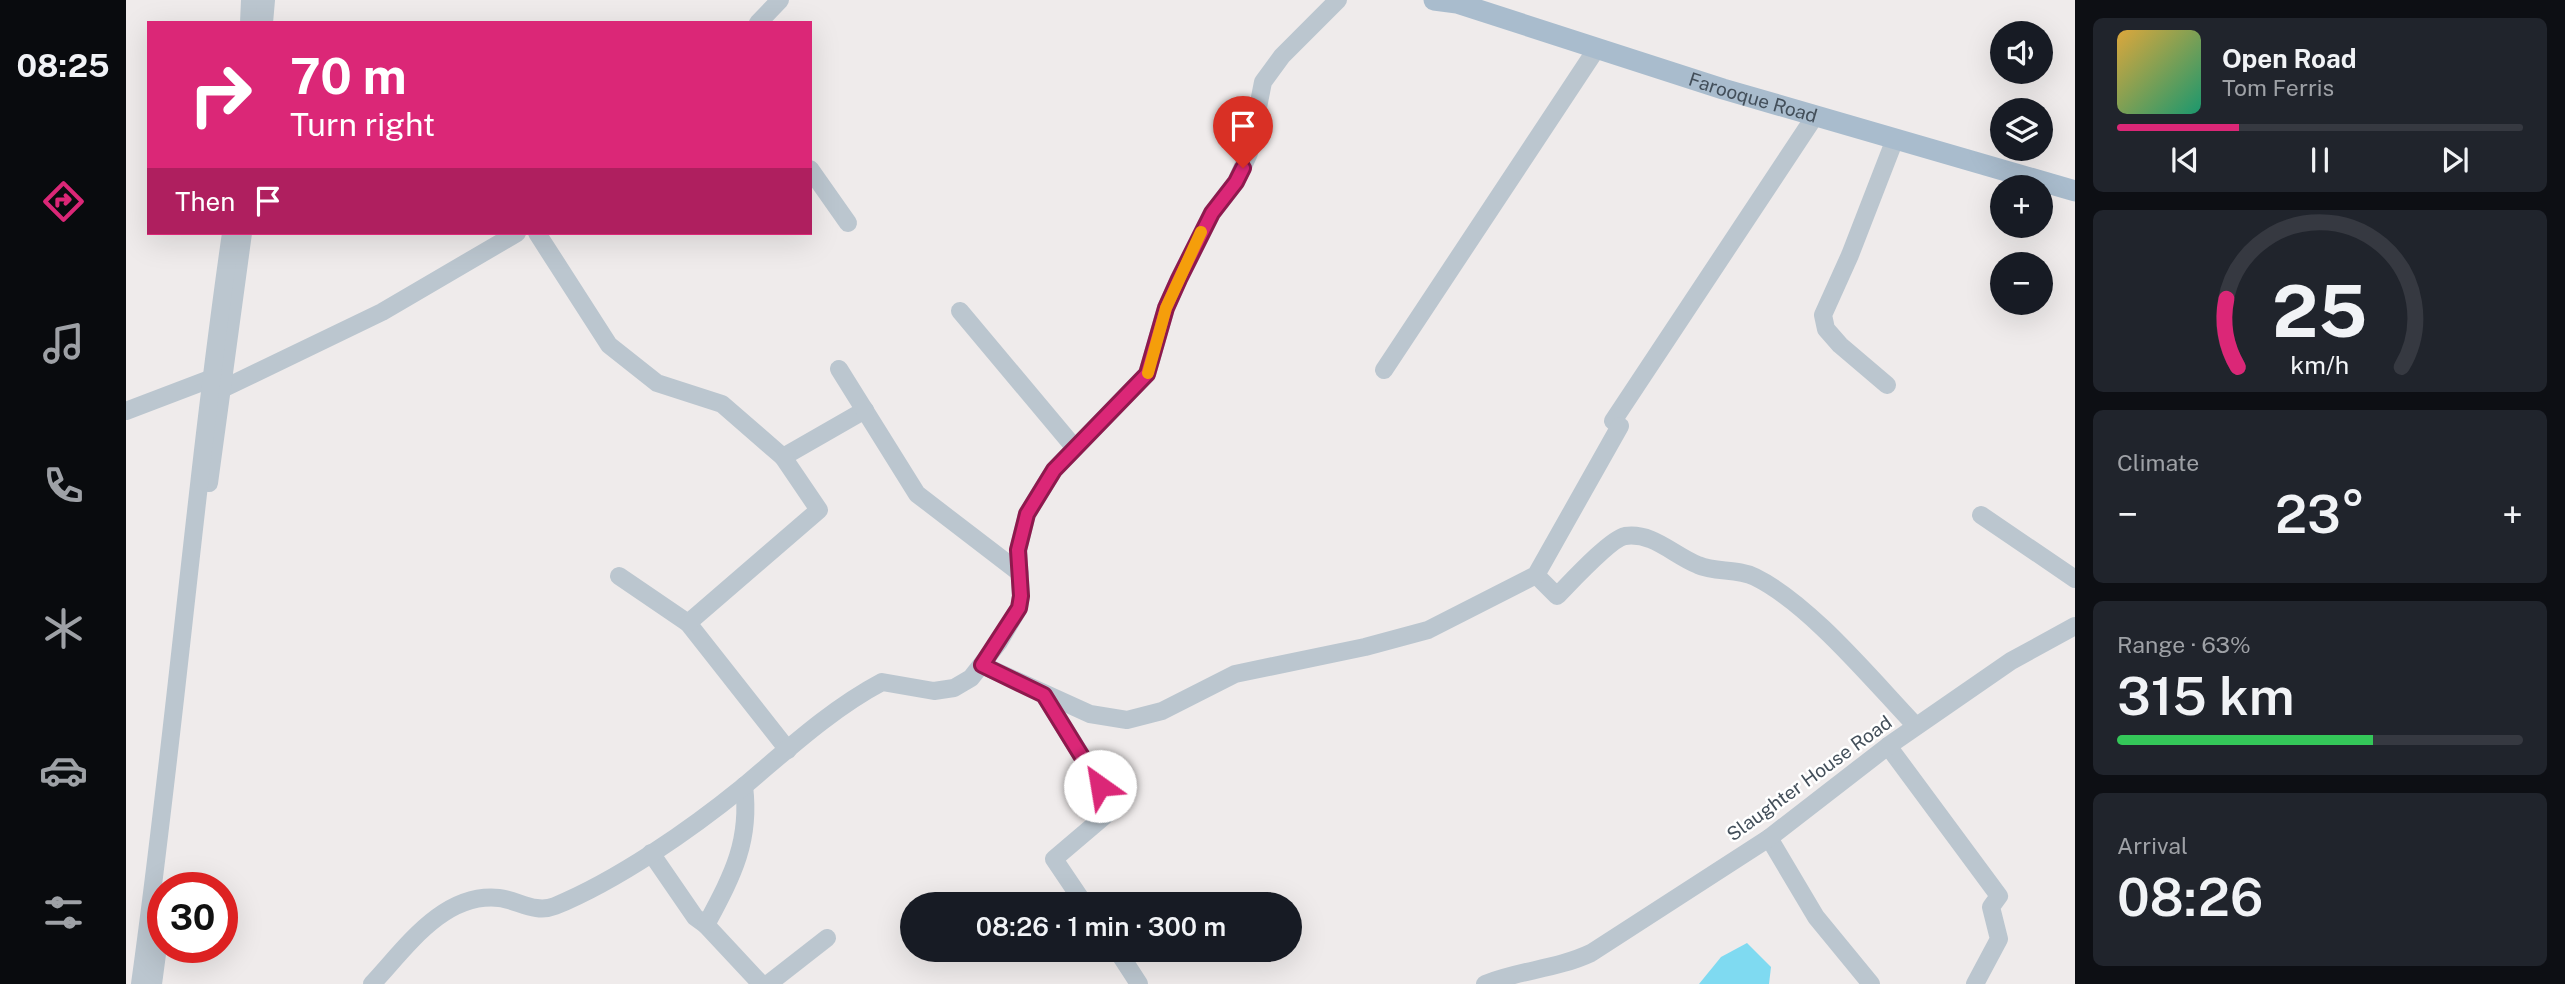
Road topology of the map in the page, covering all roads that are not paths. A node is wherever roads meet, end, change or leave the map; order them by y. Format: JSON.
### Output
{"nodes":[{"id":1,"x":250,"y":0,"type":"edge"},
{"id":2,"x":266,"y":0,"type":"edge"},
{"id":3,"x":780,"y":0,"type":"edge"},
{"id":4,"x":1338,"y":0,"type":"edge"},
{"id":5,"x":1434,"y":0,"type":"edge"},
{"id":6,"x":249,"y":21,"type":"edge"},
{"id":7,"x":264,"y":21,"type":"edge"},
{"id":8,"x":760,"y":21,"type":"edge"},
{"id":9,"x":1597,"y":48,"type":"junction"},
{"id":10,"x":1815,"y":116,"type":"junction"},
{"id":11,"x":1895,"y":139,"type":"junction"},
{"id":12,"x":812,"y":172,"type":"edge"},
{"id":13,"x":2075,"y":191,"type":"edge"},
{"id":14,"x":848,"y":223,"type":"dead end"},
{"id":15,"x":230,"y":235,"type":"edge"},
{"id":16,"x":243,"y":235,"type":"edge"},
{"id":17,"x":514,"y":235,"type":"edge"},
{"id":18,"x":538,"y":235,"type":"edge"},
{"id":19,"x":960,"y":311,"type":"dead end"},
{"id":20,"x":839,"y":369,"type":"dead end"},
{"id":21,"x":1384,"y":370,"type":"dead end"},
{"id":22,"x":1887,"y":385,"type":"dead end"},
{"id":23,"x":213,"y":388,"type":"junction"},
{"id":24,"x":865,"y":410,"type":"junction"},
{"id":25,"x":126,"y":411,"type":"edge"},
{"id":26,"x":1074,"y":447,"type":"junction"},
{"id":27,"x":783,"y":457,"type":"junction"},
{"id":28,"x":1981,"y":515,"type":"dead end"},
{"id":29,"x":1020,"y":573,"type":"junction"},
{"id":30,"x":1536,"y":575,"type":"junction"},
{"id":31,"x":619,"y":576,"type":"dead end"},
{"id":32,"x":2075,"y":579,"type":"edge"},
{"id":33,"x":688,"y":623,"type":"junction"},
{"id":34,"x":2075,"y":626,"type":"edge"},
{"id":35,"x":982,"y":665,"type":"junction"},
{"id":36,"x":1044,"y":695,"type":"junction"},
{"id":37,"x":1916,"y":726,"type":"junction"},
{"id":38,"x":1888,"y":746,"type":"junction"},
{"id":39,"x":788,"y":750,"type":"junction"},
{"id":40,"x":744,"y":786,"type":"junction"},
{"id":41,"x":1769,"y":838,"type":"junction"},
{"id":42,"x":651,"y":852,"type":"junction"},
{"id":43,"x":168,"y":872,"type":"edge"},
{"id":44,"x":1077,"y":892,"type":"edge"},
{"id":45,"x":706,"y":925,"type":"junction"},
{"id":46,"x":827,"y":938,"type":"dead end"},
{"id":47,"x":1125,"y":962,"type":"edge"},
{"id":48,"x":156,"y":963,"type":"edge"},
{"id":49,"x":140,"y":984,"type":"edge"},
{"id":50,"x":153,"y":984,"type":"edge"},
{"id":51,"x":372,"y":984,"type":"edge"},
{"id":52,"x":761,"y":984,"type":"edge"},
{"id":53,"x":768,"y":984,"type":"edge"},
{"id":54,"x":1139,"y":984,"type":"edge"},
{"id":55,"x":1485,"y":984,"type":"edge"},
{"id":56,"x":1871,"y":984,"type":"edge"},
{"id":57,"x":1975,"y":984,"type":"edge"}],
"edges":[{"from":1,"to":6,"type":"street"},
{"from":2,"to":7,"type":"street"},
{"from":3,"to":8,"type":"street"},
{"from":4,"to":26,"type":"street"},
{"from":5,"to":9,"type":"main road","name":"Farooque Road"},
{"from":9,"to":10,"type":"main road","name":"Farooque Road"},
{"from":9,"to":21,"type":"street"},
{"from":10,"to":11,"type":"main road","name":"Farooque Road"},
{"from":10,"to":30,"type":"street"},
{"from":11,"to":13,"type":"main road","name":"Farooque Road"},
{"from":11,"to":22,"type":"street"},
{"from":12,"to":14,"type":"street"},
{"from":15,"to":23,"type":"street"},
{"from":16,"to":23,"type":"street"},
{"from":17,"to":23,"type":"street"},
{"from":18,"to":27,"type":"street"},
{"from":19,"to":26,"type":"street"},
{"from":20,"to":24,"type":"street"},
{"from":23,"to":25,"type":"street"},
{"from":23,"to":43,"type":"street"},
{"from":23,"to":49,"type":"street"},
{"from":24,"to":27,"type":"street"},
{"from":24,"to":29,"type":"street"},
{"from":26,"to":29,"type":"street"},
{"from":27,"to":33,"type":"street"},
{"from":28,"to":32,"type":"street"},
{"from":29,"to":35,"type":"street"},
{"from":30,"to":36,"type":"street"},
{"from":30,"to":37,"type":"street"},
{"from":31,"to":33,"type":"street"},
{"from":33,"to":39,"type":"street"},
{"from":34,"to":37,"type":"street","name":"Slaughter House Road"},
{"from":35,"to":36,"type":"street"},
{"from":35,"to":39,"type":"street"},
{"from":36,"to":44,"type":"street"},
{"from":37,"to":38,"type":"street","name":"Slaughter House Road"},
{"from":38,"to":41,"type":"street","name":"Slaughter House Road"},
{"from":38,"to":57,"type":"street"},
{"from":39,"to":40,"type":"street"},
{"from":40,"to":42,"type":"street"},
{"from":40,"to":45,"type":"street"},
{"from":41,"to":55,"type":"street","name":"Slaughter House Road"},
{"from":41,"to":56,"type":"street"},
{"from":42,"to":45,"type":"street"},
{"from":42,"to":51,"type":"street"},
{"from":45,"to":52,"type":"street"},
{"from":46,"to":53,"type":"street"},
{"from":47,"to":54,"type":"street"},
{"from":48,"to":50,"type":"street"}]}
